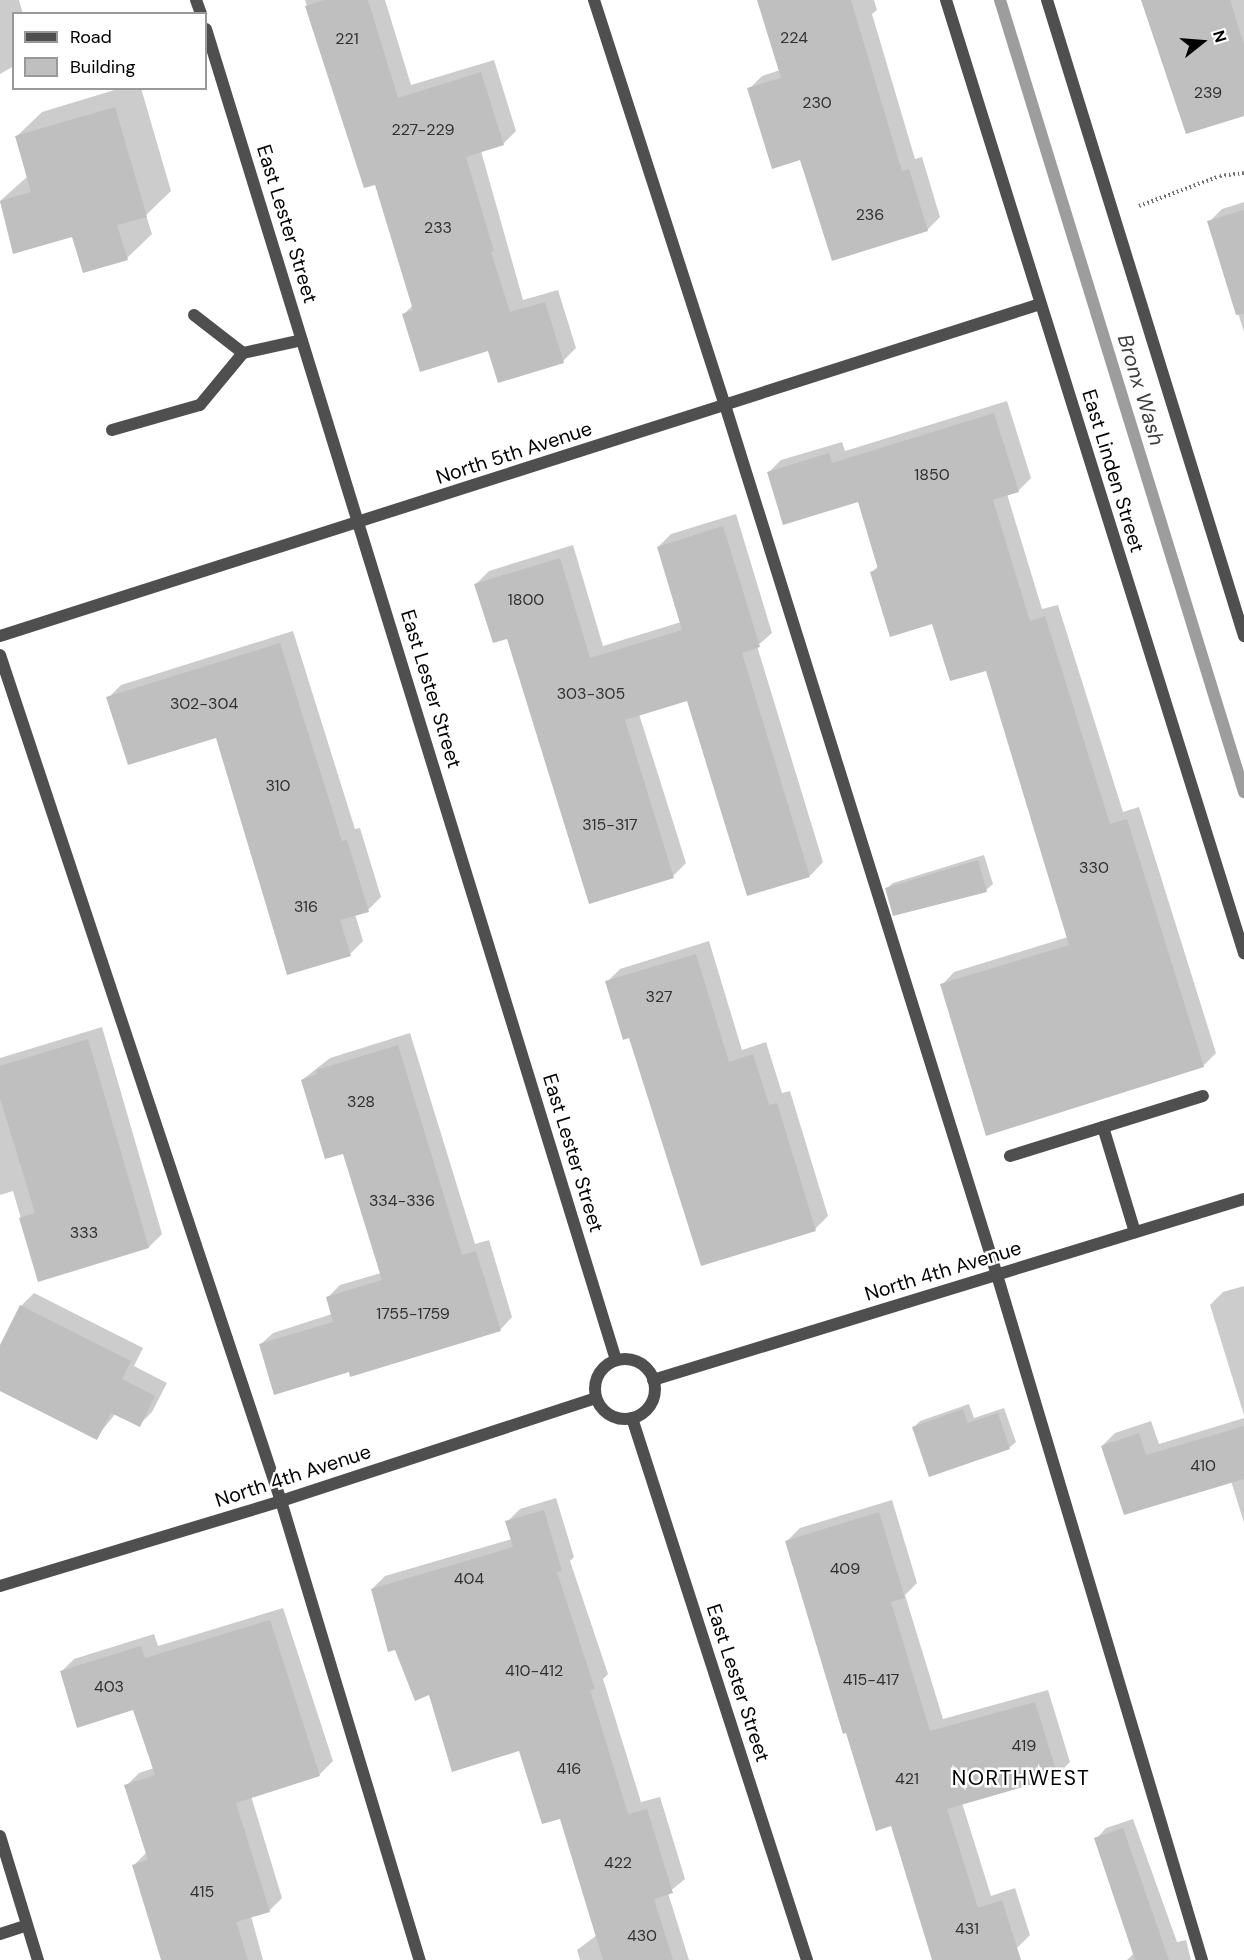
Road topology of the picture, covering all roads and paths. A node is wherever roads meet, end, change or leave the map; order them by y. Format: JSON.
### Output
{"nodes":[{"id":1,"x":594,"y":0,"type":"edge"},
{"id":2,"x":946,"y":0,"type":"edge"},
{"id":3,"x":1047,"y":0,"type":"edge"},
{"id":4,"x":207,"y":32,"type":"edge"},
{"id":5,"x":1244,"y":173,"type":"edge"},
{"id":6,"x":1113,"y":214,"type":"junction"},
{"id":7,"x":1040,"y":304,"type":"junction"},
{"id":8,"x":194,"y":315,"type":"dead end"},
{"id":9,"x":302,"y":340,"type":"junction"},
{"id":10,"x":243,"y":353,"type":"junction"},
{"id":11,"x":726,"y":405,"type":"junction"},
{"id":12,"x":112,"y":430,"type":"dead end"},
{"id":13,"x":360,"y":523,"type":"junction"},
{"id":14,"x":0,"y":636,"type":"edge"},
{"id":15,"x":1244,"y":636,"type":"edge"},
{"id":16,"x":0,"y":655,"type":"edge"},
{"id":17,"x":1244,"y":953,"type":"edge"},
{"id":18,"x":1203,"y":1096,"type":"dead end"},
{"id":19,"x":1103,"y":1127,"type":"junction"},
{"id":20,"x":1010,"y":1156,"type":"dead end"},
{"id":21,"x":1244,"y":1198,"type":"edge"},
{"id":22,"x":1135,"y":1232,"type":"junction"},
{"id":23,"x":997,"y":1275,"type":"junction"},
{"id":24,"x":616,"y":1360,"type":"junction"},
{"id":25,"x":654,"y":1380,"type":"junction"},
{"id":26,"x":596,"y":1398,"type":"junction"},
{"id":27,"x":632,"y":1418,"type":"junction"},
{"id":28,"x":281,"y":1501,"type":"junction"},
{"id":29,"x":0,"y":1586,"type":"edge"},
{"id":30,"x":0,"y":1836,"type":"edge"},
{"id":31,"x":27,"y":1925,"type":"junction"},
{"id":32,"x":0,"y":1934,"type":"edge"},
{"id":33,"x":38,"y":1960,"type":"edge"},
{"id":34,"x":420,"y":1960,"type":"edge"},
{"id":35,"x":807,"y":1960,"type":"edge"},
{"id":36,"x":1202,"y":1960,"type":"edge"}],
"edges":[{"from":1,"to":11,"type":"street"},
{"from":2,"to":7,"type":"street","name":"East Linden Street"},
{"from":3,"to":6,"type":"street"},
{"from":4,"to":9,"type":"street","name":"East Lester Street"},
{"from":5,"to":6,"type":"path"},
{"from":6,"to":15,"type":"street"},
{"from":7,"to":11,"type":"street","name":"North 5th Avenue"},
{"from":7,"to":17,"type":"street","name":"East Linden Street"},
{"from":8,"to":10,"type":"street"},
{"from":9,"to":10,"type":"street"},
{"from":9,"to":13,"type":"street","name":"East Lester Street"},
{"from":10,"to":12,"type":"street"},
{"from":11,"to":13,"type":"street","name":"North 5th Avenue"},
{"from":11,"to":23,"type":"street"},
{"from":13,"to":14,"type":"street","name":"North 5th Avenue"},
{"from":13,"to":24,"type":"street","name":"East Lester Street"},
{"from":16,"to":28,"type":"street"},
{"from":18,"to":19,"type":"street"},
{"from":19,"to":20,"type":"street"},
{"from":19,"to":22,"type":"street"},
{"from":21,"to":22,"type":"street","name":"North 4th Avenue"},
{"from":22,"to":23,"type":"street","name":"North 4th Avenue"},
{"from":23,"to":25,"type":"street","name":"North 4th Avenue"},
{"from":23,"to":36,"type":"street"},
{"from":24,"to":25,"type":"street"},
{"from":24,"to":26,"type":"street"},
{"from":25,"to":27,"type":"street"},
{"from":26,"to":27,"type":"street"},
{"from":26,"to":28,"type":"street","name":"North 4th Avenue"},
{"from":27,"to":35,"type":"street","name":"East Lester Street"},
{"from":28,"to":29,"type":"street","name":"North 4th Avenue"},
{"from":28,"to":34,"type":"street"},
{"from":30,"to":31,"type":"street"},
{"from":31,"to":32,"type":"street"},
{"from":31,"to":33,"type":"street"}]}
